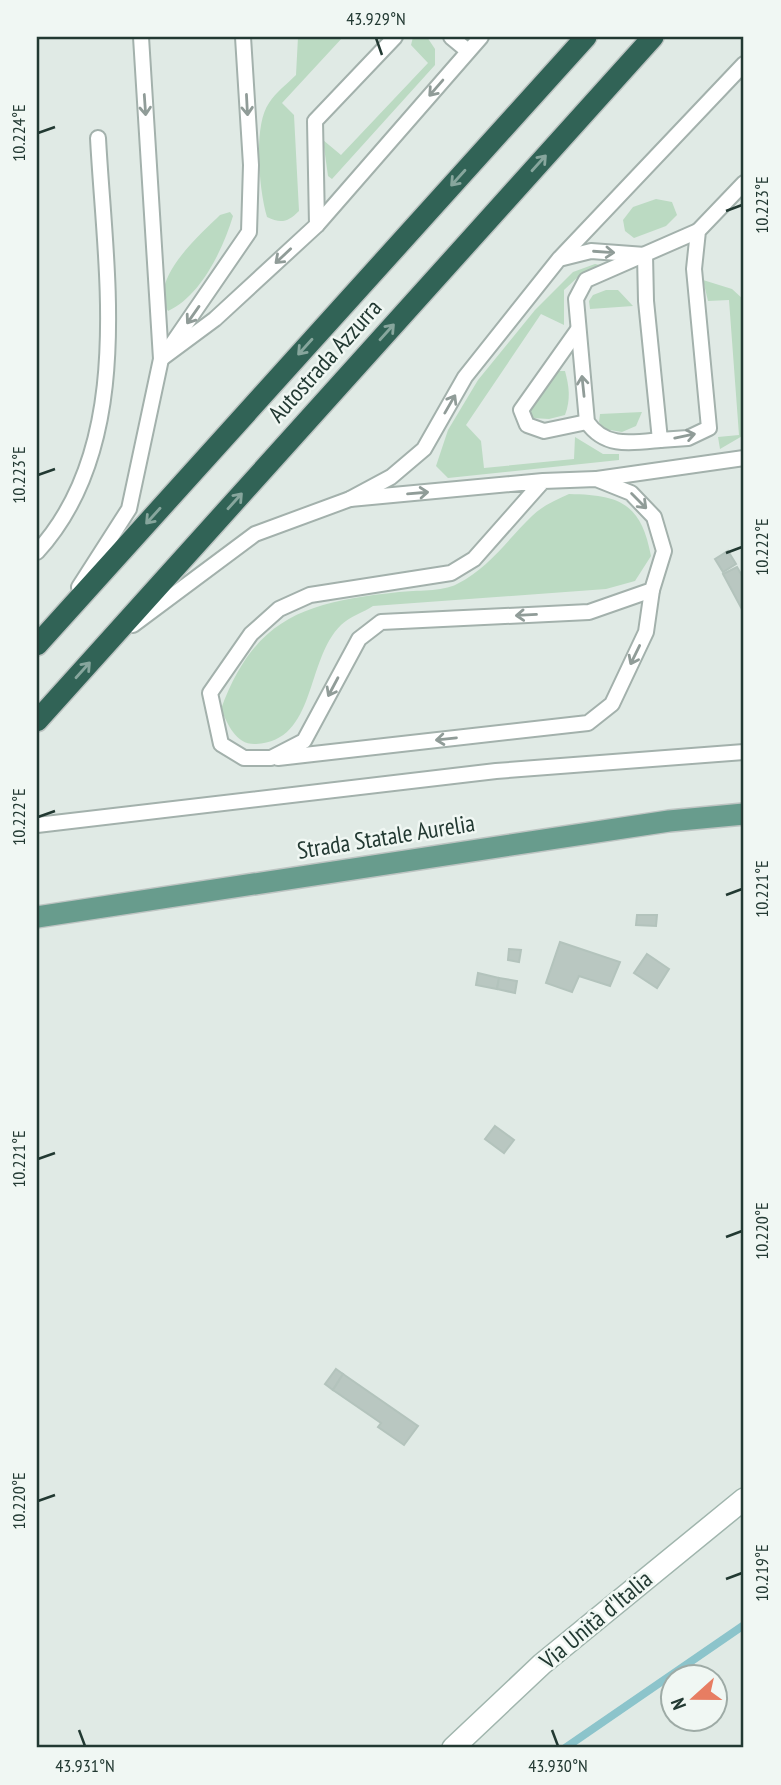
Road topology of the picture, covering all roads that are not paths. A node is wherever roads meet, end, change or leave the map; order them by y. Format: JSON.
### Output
{"nodes":[{"id":1,"x":141,"y":37,"type":"edge"},
{"id":2,"x":243,"y":37,"type":"edge"},
{"id":3,"x":394,"y":37,"type":"edge"},
{"id":4,"x":451,"y":37,"type":"edge"},
{"id":5,"x":481,"y":37,"type":"edge"},
{"id":6,"x":586,"y":37,"type":"edge"},
{"id":7,"x":653,"y":37,"type":"edge"},
{"id":8,"x":468,"y":51,"type":"junction"},
{"id":9,"x":744,"y":64,"type":"edge"},
{"id":10,"x":98,"y":138,"type":"dead end"},
{"id":11,"x":744,"y":183,"type":"edge"},
{"id":12,"x":317,"y":225,"type":"junction"},
{"id":13,"x":698,"y":231,"type":"junction"},
{"id":14,"x":645,"y":255,"type":"junction"},
{"id":15,"x":559,"y":259,"type":"junction"},
{"id":16,"x":577,"y":331,"type":"junction"},
{"id":17,"x":161,"y":359,"type":"junction"},
{"id":18,"x":587,"y":422,"type":"junction"},
{"id":19,"x":660,"y":440,"type":"junction"},
{"id":20,"x":744,"y":458,"type":"edge"},
{"id":21,"x":596,"y":479,"type":"junction"},
{"id":22,"x":543,"y":481,"type":"junction"},
{"id":23,"x":350,"y":499,"type":"junction"},
{"id":24,"x":37,"y":552,"type":"edge"},
{"id":25,"x":652,"y":590,"type":"junction"},
{"id":26,"x":53,"y":627,"type":"junction"},
{"id":27,"x":37,"y":645,"type":"edge"},
{"id":28,"x":104,"y":646,"type":"junction"},
{"id":29,"x":37,"y":721,"type":"edge"},
{"id":30,"x":744,"y":752,"type":"edge"},
{"id":31,"x":271,"y":758,"type":"junction"},
{"id":32,"x":744,"y":814,"type":"edge"},
{"id":33,"x":37,"y":825,"type":"edge"},
{"id":34,"x":40,"y":916,"type":"edge"},
{"id":35,"x":744,"y":1499,"type":"edge"},
{"id":36,"x":453,"y":1748,"type":"edge"}],
"edges":[{"from":1,"to":17,"type":"lane","one_way":true},
{"from":2,"to":17,"type":"lane","one_way":true},
{"from":3,"to":12,"type":"lane"},
{"from":4,"to":8,"type":"lane"},
{"from":5,"to":8,"type":"lane"},
{"from":6,"to":26,"type":"highway","name":"Autostrada Azzurra","one_way":true},
{"from":28,"to":7,"type":"highway","name":"Autostrada Azzurra","one_way":true},
{"from":8,"to":12,"type":"lane","one_way":true},
{"from":9,"to":15,"type":"lane"},
{"from":10,"to":24,"type":"lane"},
{"from":11,"to":13,"type":"lane"},
{"from":12,"to":17,"type":"lane","one_way":true},
{"from":13,"to":14,"type":"lane"},
{"from":19,"to":13,"type":"lane","one_way":true},
{"from":15,"to":14,"type":"lane","one_way":true},
{"from":14,"to":16,"type":"lane"},
{"from":14,"to":19,"type":"lane"},
{"from":23,"to":15,"type":"lane","one_way":true},
{"from":18,"to":16,"type":"lane","one_way":true},
{"from":16,"to":18,"type":"lane"},
{"from":17,"to":26,"type":"lane"},
{"from":18,"to":19,"type":"lane"},
{"from":20,"to":21,"type":"lane"},
{"from":21,"to":22,"type":"lane"},
{"from":21,"to":25,"type":"lane","one_way":true},
{"from":23,"to":22,"type":"lane","one_way":true},
{"from":22,"to":31,"type":"lane"},
{"from":23,"to":28,"type":"lane"},
{"from":25,"to":31,"type":"lane","one_way":true},
{"from":25,"to":31,"type":"lane","one_way":true},
{"from":26,"to":27,"type":"highway","name":"Autostrada Azzurra"},
{"from":29,"to":28,"type":"highway","name":"Autostrada Azzurra","one_way":true},
{"from":30,"to":33,"type":"lane"},
{"from":32,"to":34,"type":"main road","name":"Strada Statale Aurelia"},
{"from":35,"to":36,"type":"main road","name":"Via Unità d'Italia"}]}
